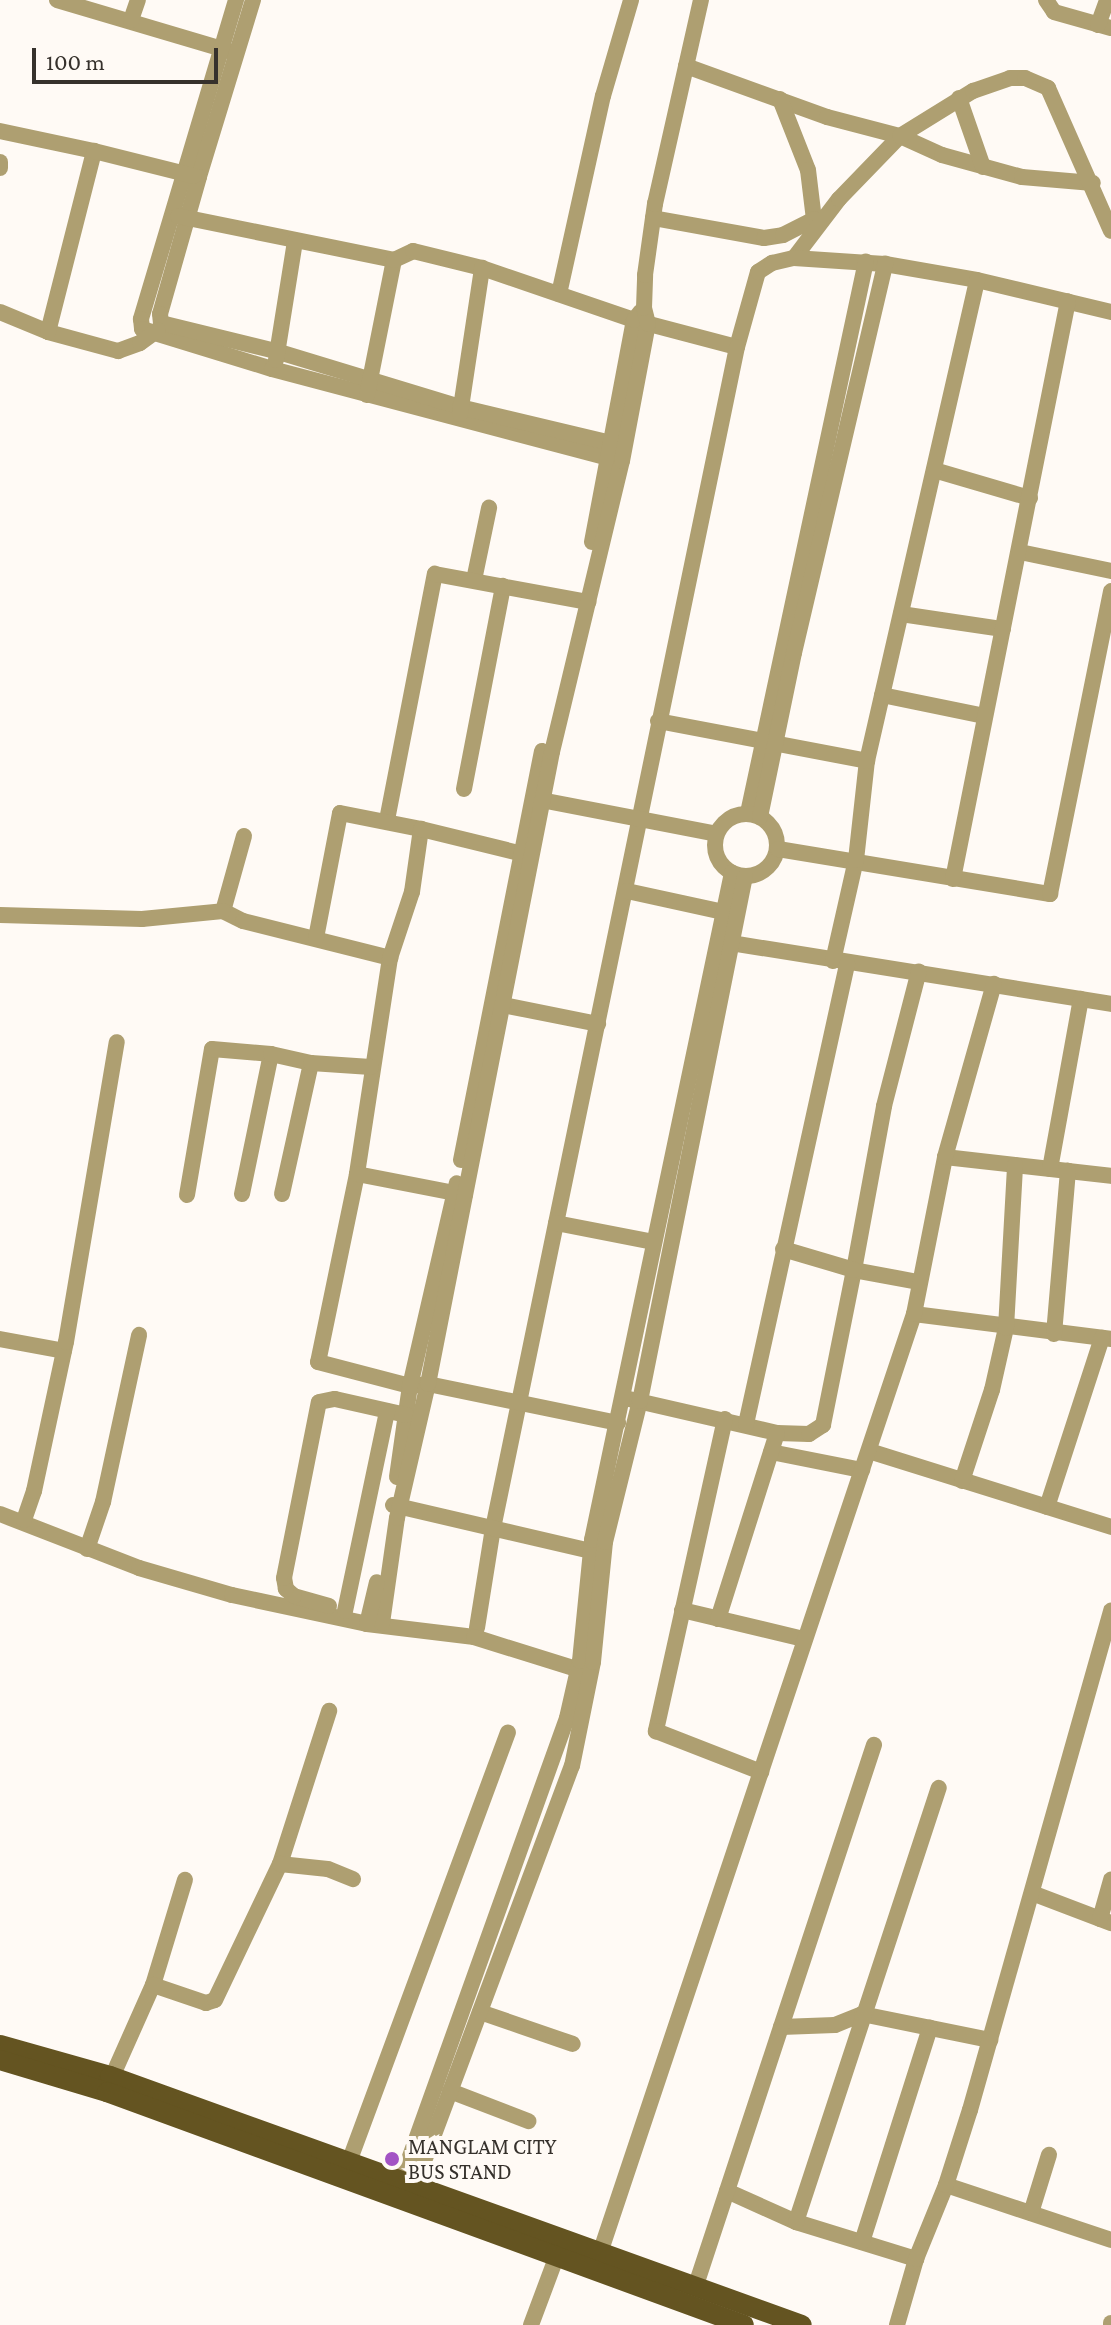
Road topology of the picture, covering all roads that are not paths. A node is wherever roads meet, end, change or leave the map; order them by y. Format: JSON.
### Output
{"nodes":[{"id":1,"x":57,"y":0,"type":"edge"},
{"id":2,"x":138,"y":0,"type":"edge"},
{"id":3,"x":236,"y":0,"type":"edge"},
{"id":4,"x":253,"y":0,"type":"edge"},
{"id":5,"x":631,"y":0,"type":"edge"},
{"id":6,"x":701,"y":0,"type":"edge"},
{"id":7,"x":1046,"y":0,"type":"edge"},
{"id":8,"x":1107,"y":0,"type":"edge"},
{"id":9,"x":131,"y":20,"type":"junction"},
{"id":10,"x":1104,"y":27,"type":"edge"},
{"id":11,"x":230,"y":51,"type":"junction"},
{"id":12,"x":686,"y":66,"type":"junction"},
{"id":13,"x":959,"y":98,"type":"junction"},
{"id":14,"x":780,"y":99,"type":"junction"},
{"id":15,"x":0,"y":131,"type":"edge"},
{"id":16,"x":900,"y":136,"type":"junction"},
{"id":17,"x":94,"y":151,"type":"junction"},
{"id":18,"x":983,"y":167,"type":"junction"},
{"id":19,"x":192,"y":175,"type":"junction"},
{"id":20,"x":1093,"y":183,"type":"junction"},
{"id":21,"x":180,"y":216,"type":"junction"},
{"id":22,"x":653,"y":218,"type":"junction"},
{"id":23,"x":814,"y":225,"type":"junction"},
{"id":24,"x":1111,"y":231,"type":"edge"},
{"id":25,"x":295,"y":241,"type":"junction"},
{"id":26,"x":794,"y":258,"type":"junction"},
{"id":27,"x":394,"y":260,"type":"junction"},
{"id":28,"x":866,"y":261,"type":"junction"},
{"id":29,"x":885,"y":264,"type":"junction"},
{"id":30,"x":482,"y":268,"type":"junction"},
{"id":31,"x":977,"y":280,"type":"junction"},
{"id":32,"x":559,"y":294,"type":"junction"},
{"id":33,"x":1068,"y":301,"type":"junction"},
{"id":34,"x":0,"y":312,"type":"edge"},
{"id":35,"x":1111,"y":312,"type":"edge"},
{"id":36,"x":642,"y":317,"type":"junction"},
{"id":37,"x":158,"y":330,"type":"junction"},
{"id":38,"x":48,"y":332,"type":"junction"},
{"id":39,"x":737,"y":347,"type":"junction"},
{"id":40,"x":279,"y":352,"type":"junction"},
{"id":41,"x":272,"y":369,"type":"junction"},
{"id":42,"x":370,"y":387,"type":"junction"},
{"id":43,"x":460,"y":413,"type":"junction"},
{"id":44,"x":616,"y":452,"type":"junction"},
{"id":45,"x":934,"y":470,"type":"junction"},
{"id":46,"x":1030,"y":498,"type":"junction"},
{"id":47,"x":489,"y":508,"type":"dead end"},
{"id":48,"x":1020,"y":552,"type":"junction"},
{"id":49,"x":1111,"y":571,"type":"edge"},
{"id":50,"x":474,"y":580,"type":"junction"},
{"id":51,"x":503,"y":586,"type":"junction"},
{"id":52,"x":1111,"y":591,"type":"edge"},
{"id":53,"x":584,"y":601,"type":"junction"},
{"id":54,"x":901,"y":614,"type":"junction"},
{"id":55,"x":1003,"y":629,"type":"junction"},
{"id":56,"x":882,"y":695,"type":"junction"},
{"id":57,"x":984,"y":716,"type":"junction"},
{"id":58,"x":658,"y":721,"type":"junction"},
{"id":59,"x":770,"y":741,"type":"junction"},
{"id":60,"x":867,"y":761,"type":"junction"},
{"id":61,"x":464,"y":789,"type":"dead end"},
{"id":62,"x":537,"y":799,"type":"junction"},
{"id":63,"x":754,"y":815,"type":"junction"},
{"id":64,"x":387,"y":820,"type":"junction"},
{"id":65,"x":642,"y":821,"type":"junction"},
{"id":66,"x":421,"y":829,"type":"junction"},
{"id":67,"x":717,"y":834,"type":"junction"},
{"id":68,"x":244,"y":836,"type":"dead end"},
{"id":69,"x":778,"y":849,"type":"junction"},
{"id":70,"x":526,"y":855,"type":"junction"},
{"id":71,"x":856,"y":860,"type":"junction"},
{"id":72,"x":738,"y":874,"type":"junction"},
{"id":73,"x":953,"y":879,"type":"junction"},
{"id":74,"x":627,"y":891,"type":"junction"},
{"id":75,"x":223,"y":911,"type":"junction"},
{"id":76,"x":723,"y":912,"type":"junction"},
{"id":77,"x":0,"y":915,"type":"edge"},
{"id":78,"x":316,"y":938,"type":"junction"},
{"id":79,"x":731,"y":943,"type":"junction"},
{"id":80,"x":390,"y":958,"type":"junction"},
{"id":81,"x":840,"y":962,"type":"junction"},
{"id":82,"x":919,"y":971,"type":"junction"},
{"id":83,"x":994,"y":984,"type":"junction"},
{"id":84,"x":1081,"y":999,"type":"junction"},
{"id":85,"x":1111,"y":1004,"type":"edge"},
{"id":86,"x":503,"y":1005,"type":"junction"},
{"id":87,"x":598,"y":1024,"type":"junction"},
{"id":88,"x":117,"y":1042,"type":"dead end"},
{"id":89,"x":271,"y":1054,"type":"junction"},
{"id":90,"x":311,"y":1063,"type":"junction"},
{"id":91,"x":371,"y":1067,"type":"junction"},
{"id":92,"x":945,"y":1157,"type":"junction"},
{"id":93,"x":1015,"y":1165,"type":"junction"},
{"id":94,"x":1050,"y":1169,"type":"junction"},
{"id":95,"x":1068,"y":1171,"type":"junction"},
{"id":96,"x":357,"y":1174,"type":"junction"},
{"id":97,"x":1111,"y":1176,"type":"edge"},
{"id":98,"x":242,"y":1194,"type":"dead end"},
{"id":99,"x":282,"y":1194,"type":"dead end"},
{"id":100,"x":460,"y":1194,"type":"junction"},
{"id":101,"x":187,"y":1195,"type":"dead end"},
{"id":102,"x":556,"y":1223,"type":"junction"},
{"id":103,"x":654,"y":1242,"type":"junction"},
{"id":104,"x":783,"y":1249,"type":"junction"},
{"id":105,"x":854,"y":1270,"type":"junction"},
{"id":106,"x":918,"y":1282,"type":"junction"},
{"id":107,"x":914,"y":1314,"type":"junction"},
{"id":108,"x":1006,"y":1328,"type":"junction"},
{"id":109,"x":1054,"y":1334,"type":"junction"},
{"id":110,"x":139,"y":1335,"type":"dead end"},
{"id":111,"x":1107,"y":1338,"type":"edge"},
{"id":112,"x":0,"y":1339,"type":"edge"},
{"id":113,"x":64,"y":1351,"type":"junction"},
{"id":114,"x":428,"y":1384,"type":"junction"},
{"id":115,"x":410,"y":1386,"type":"junction"},
{"id":116,"x":621,"y":1398,"type":"junction"},
{"id":117,"x":640,"y":1401,"type":"junction"},
{"id":118,"x":521,"y":1404,"type":"junction"},
{"id":119,"x":387,"y":1411,"type":"junction"},
{"id":120,"x":406,"y":1415,"type":"junction"},
{"id":121,"x":725,"y":1419,"type":"junction"},
{"id":122,"x":618,"y":1423,"type":"junction"},
{"id":123,"x":746,"y":1424,"type":"junction"},
{"id":124,"x":777,"y":1433,"type":"junction"},
{"id":125,"x":869,"y":1451,"type":"junction"},
{"id":126,"x":771,"y":1452,"type":"junction"},
{"id":127,"x":862,"y":1470,"type":"junction"},
{"id":128,"x":962,"y":1481,"type":"junction"},
{"id":129,"x":396,"y":1506,"type":"junction"},
{"id":130,"x":1047,"y":1507,"type":"junction"},
{"id":131,"x":0,"y":1514,"type":"edge"},
{"id":132,"x":24,"y":1520,"type":"junction"},
{"id":133,"x":1111,"y":1527,"type":"edge"},
{"id":134,"x":493,"y":1528,"type":"junction"},
{"id":135,"x":87,"y":1549,"type":"junction"},
{"id":136,"x":591,"y":1551,"type":"junction"},
{"id":137,"x":682,"y":1610,"type":"junction"},
{"id":138,"x":345,"y":1611,"type":"junction"},
{"id":139,"x":1111,"y":1611,"type":"edge"},
{"id":140,"x":374,"y":1619,"type":"junction"},
{"id":141,"x":718,"y":1619,"type":"junction"},
{"id":142,"x":477,"y":1628,"type":"junction"},
{"id":143,"x":804,"y":1639,"type":"junction"},
{"id":144,"x":585,"y":1667,"type":"junction"},
{"id":145,"x":329,"y":1711,"type":"dead end"},
{"id":146,"x":508,"y":1732,"type":"dead end"},
{"id":147,"x":874,"y":1745,"type":"dead end"},
{"id":148,"x":761,"y":1772,"type":"junction"},
{"id":149,"x":939,"y":1788,"type":"dead end"},
{"id":150,"x":280,"y":1864,"type":"junction"},
{"id":151,"x":353,"y":1879,"type":"dead end"},
{"id":152,"x":185,"y":1880,"type":"dead end"},
{"id":153,"x":1111,"y":1880,"type":"edge"},
{"id":154,"x":1032,"y":1893,"type":"junction"},
{"id":155,"x":1105,"y":1921,"type":"edge"},
{"id":156,"x":153,"y":1985,"type":"junction"},
{"id":157,"x":480,"y":2012,"type":"junction"},
{"id":158,"x":862,"y":2014,"type":"junction"},
{"id":159,"x":781,"y":2027,"type":"junction"},
{"id":160,"x":930,"y":2027,"type":"junction"},
{"id":161,"x":990,"y":2040,"type":"junction"},
{"id":162,"x":573,"y":2044,"type":"dead end"},
{"id":163,"x":0,"y":2045,"type":"edge"},
{"id":164,"x":0,"y":2060,"type":"edge"},
{"id":165,"x":108,"y":2084,"type":"junction"},
{"id":166,"x":450,"y":2091,"type":"junction"},
{"id":167,"x":528,"y":2121,"type":"dead end"},
{"id":168,"x":1049,"y":2155,"type":"dead end"},
{"id":169,"x":349,"y":2162,"type":"junction"},
{"id":170,"x":946,"y":2185,"type":"junction"},
{"id":171,"x":727,"y":2191,"type":"junction"},
{"id":172,"x":405,"y":2193,"type":"junction"},
{"id":173,"x":1031,"y":2213,"type":"junction"},
{"id":174,"x":796,"y":2222,"type":"junction"},
{"id":175,"x":1110,"y":2236,"type":"edge"},
{"id":176,"x":862,"y":2242,"type":"junction"},
{"id":177,"x":556,"y":2258,"type":"junction"},
{"id":178,"x":916,"y":2259,"type":"junction"},
{"id":179,"x":597,"y":2262,"type":"junction"},
{"id":180,"x":695,"y":2288,"type":"junction"},
{"id":181,"x":714,"y":2312,"type":"edge"},
{"id":182,"x":531,"y":2325,"type":"edge"},
{"id":183,"x":744,"y":2325,"type":"edge"},
{"id":184,"x":802,"y":2325,"type":"edge"},
{"id":185,"x":897,"y":2325,"type":"edge"}],
"edges":[{"from":1,"to":9,"type":"street"},
{"from":2,"to":9,"type":"street"},
{"from":3,"to":11,"type":"street"},
{"from":4,"to":11,"type":"street"},
{"from":5,"to":32,"type":"street"},
{"from":6,"to":12,"type":"street"},
{"from":7,"to":10,"type":"street"},
{"from":8,"to":10,"type":"street"},
{"from":9,"to":11,"type":"street"},
{"from":11,"to":19,"type":"street"},
{"from":12,"to":14,"type":"street"},
{"from":12,"to":22,"type":"street"},
{"from":13,"to":16,"type":"street"},
{"from":13,"to":18,"type":"street"},
{"from":13,"to":20,"type":"street"},
{"from":14,"to":16,"type":"street"},
{"from":14,"to":23,"type":"street"},
{"from":15,"to":17,"type":"street"},
{"from":16,"to":18,"type":"street"},
{"from":16,"to":23,"type":"street"},
{"from":17,"to":19,"type":"street"},
{"from":17,"to":38,"type":"street"},
{"from":18,"to":20,"type":"street"},
{"from":19,"to":21,"type":"street"},
{"from":20,"to":24,"type":"street"},
{"from":21,"to":25,"type":"street"},
{"from":21,"to":37,"type":"street"},
{"from":22,"to":23,"type":"street"},
{"from":22,"to":36,"type":"street"},
{"from":23,"to":26,"type":"street"},
{"from":25,"to":27,"type":"street"},
{"from":25,"to":40,"type":"street"},
{"from":26,"to":28,"type":"street"},
{"from":26,"to":39,"type":"street"},
{"from":27,"to":30,"type":"street"},
{"from":27,"to":42,"type":"street"},
{"from":28,"to":29,"type":"street"},
{"from":28,"to":59,"type":"street"},
{"from":29,"to":31,"type":"street"},
{"from":29,"to":59,"type":"street"},
{"from":30,"to":32,"type":"street"},
{"from":30,"to":43,"type":"street"},
{"from":31,"to":33,"type":"street"},
{"from":31,"to":45,"type":"street"},
{"from":32,"to":36,"type":"street"},
{"from":33,"to":35,"type":"street"},
{"from":33,"to":46,"type":"street"},
{"from":34,"to":38,"type":"street"},
{"from":36,"to":39,"type":"street"},
{"from":36,"to":44,"type":"street"},
{"from":37,"to":38,"type":"street"},
{"from":37,"to":40,"type":"street"},
{"from":37,"to":41,"type":"street"},
{"from":39,"to":58,"type":"street"},
{"from":40,"to":41,"type":"street"},
{"from":40,"to":42,"type":"street"},
{"from":41,"to":42,"type":"street"},
{"from":42,"to":43,"type":"street"},
{"from":43,"to":44,"type":"street"},
{"from":44,"to":53,"type":"street"},
{"from":45,"to":46,"type":"street"},
{"from":45,"to":54,"type":"street"},
{"from":46,"to":48,"type":"street"},
{"from":47,"to":50,"type":"street"},
{"from":48,"to":49,"type":"street"},
{"from":48,"to":55,"type":"street"},
{"from":50,"to":51,"type":"street"},
{"from":50,"to":64,"type":"street"},
{"from":51,"to":53,"type":"street"},
{"from":51,"to":61,"type":"street"},
{"from":52,"to":73,"type":"street"},
{"from":53,"to":62,"type":"street"},
{"from":54,"to":55,"type":"street"},
{"from":54,"to":56,"type":"street"},
{"from":55,"to":57,"type":"street"},
{"from":56,"to":57,"type":"street"},
{"from":56,"to":60,"type":"street"},
{"from":57,"to":73,"type":"street"},
{"from":58,"to":59,"type":"street"},
{"from":58,"to":65,"type":"street"},
{"from":59,"to":60,"type":"street"},
{"from":59,"to":63,"type":"street"},
{"from":60,"to":71,"type":"street"},
{"from":62,"to":65,"type":"street"},
{"from":62,"to":70,"type":"street"},
{"from":63,"to":67,"type":"street"},
{"from":63,"to":69,"type":"street"},
{"from":64,"to":66,"type":"street"},
{"from":64,"to":78,"type":"street"},
{"from":65,"to":67,"type":"street"},
{"from":65,"to":74,"type":"street"},
{"from":66,"to":70,"type":"street"},
{"from":66,"to":80,"type":"street"},
{"from":67,"to":72,"type":"street"},
{"from":68,"to":75,"type":"street"},
{"from":69,"to":71,"type":"street"},
{"from":69,"to":72,"type":"street"},
{"from":70,"to":86,"type":"street"},
{"from":70,"to":100,"type":"street"},
{"from":71,"to":73,"type":"street"},
{"from":71,"to":81,"type":"street"},
{"from":72,"to":76,"type":"street"},
{"from":72,"to":79,"type":"street"},
{"from":74,"to":76,"type":"street"},
{"from":74,"to":87,"type":"street"},
{"from":75,"to":77,"type":"street"},
{"from":75,"to":78,"type":"street"},
{"from":76,"to":103,"type":"street"},
{"from":78,"to":80,"type":"street"},
{"from":79,"to":81,"type":"street"},
{"from":79,"to":117,"type":"street"},
{"from":80,"to":91,"type":"street"},
{"from":81,"to":82,"type":"street"},
{"from":81,"to":104,"type":"street"},
{"from":82,"to":83,"type":"street"},
{"from":82,"to":105,"type":"street"},
{"from":83,"to":84,"type":"street"},
{"from":83,"to":92,"type":"street"},
{"from":84,"to":85,"type":"street"},
{"from":84,"to":94,"type":"street"},
{"from":86,"to":87,"type":"street"},
{"from":86,"to":100,"type":"street"},
{"from":87,"to":102,"type":"street"},
{"from":88,"to":113,"type":"street"},
{"from":89,"to":90,"type":"street"},
{"from":89,"to":98,"type":"street"},
{"from":89,"to":101,"type":"street"},
{"from":90,"to":91,"type":"street"},
{"from":90,"to":99,"type":"street"},
{"from":91,"to":96,"type":"street"},
{"from":92,"to":93,"type":"street"},
{"from":92,"to":106,"type":"street"},
{"from":93,"to":94,"type":"street"},
{"from":93,"to":108,"type":"street"},
{"from":94,"to":95,"type":"street"},
{"from":95,"to":97,"type":"street"},
{"from":95,"to":109,"type":"street"},
{"from":96,"to":100,"type":"street"},
{"from":96,"to":115,"type":"street"},
{"from":100,"to":114,"type":"street"},
{"from":100,"to":115,"type":"street"},
{"from":102,"to":103,"type":"street"},
{"from":102,"to":118,"type":"street"},
{"from":103,"to":116,"type":"street"},
{"from":104,"to":105,"type":"street"},
{"from":104,"to":123,"type":"street"},
{"from":105,"to":106,"type":"street"},
{"from":105,"to":124,"type":"street"},
{"from":106,"to":107,"type":"street"},
{"from":107,"to":108,"type":"street"},
{"from":107,"to":125,"type":"street"},
{"from":108,"to":109,"type":"street"},
{"from":108,"to":128,"type":"street"},
{"from":109,"to":111,"type":"street"},
{"from":110,"to":135,"type":"street"},
{"from":111,"to":130,"type":"street"},
{"from":112,"to":113,"type":"street"},
{"from":113,"to":132,"type":"street"},
{"from":114,"to":115,"type":"street"},
{"from":114,"to":118,"type":"street"},
{"from":114,"to":129,"type":"street"},
{"from":115,"to":120,"type":"street"},
{"from":116,"to":117,"type":"street"},
{"from":116,"to":122,"type":"street"},
{"from":117,"to":121,"type":"street"},
{"from":117,"to":144,"type":"street"},
{"from":118,"to":122,"type":"street"},
{"from":118,"to":134,"type":"street"},
{"from":119,"to":120,"type":"street"},
{"from":119,"to":138,"type":"street"},
{"from":119,"to":138,"type":"street"},
{"from":120,"to":129,"type":"street"},
{"from":121,"to":123,"type":"street"},
{"from":121,"to":137,"type":"street"},
{"from":122,"to":136,"type":"street"},
{"from":123,"to":124,"type":"street"},
{"from":124,"to":126,"type":"street"},
{"from":125,"to":127,"type":"street"},
{"from":125,"to":128,"type":"street"},
{"from":126,"to":127,"type":"street"},
{"from":126,"to":141,"type":"street"},
{"from":127,"to":143,"type":"street"},
{"from":128,"to":130,"type":"street"},
{"from":129,"to":134,"type":"street"},
{"from":129,"to":140,"type":"street"},
{"from":130,"to":133,"type":"street"},
{"from":131,"to":132,"type":"street"},
{"from":132,"to":135,"type":"street"},
{"from":134,"to":136,"type":"street"},
{"from":134,"to":142,"type":"street"},
{"from":135,"to":140,"type":"street"},
{"from":136,"to":144,"type":"street"},
{"from":137,"to":141,"type":"street"},
{"from":137,"to":148,"type":"street"},
{"from":138,"to":140,"type":"street"},
{"from":139,"to":154,"type":"street"},
{"from":140,"to":142,"type":"street"},
{"from":140,"to":144,"type":"street"},
{"from":141,"to":143,"type":"street"},
{"from":142,"to":144,"type":"street"},
{"from":143,"to":148,"type":"street"},
{"from":144,"to":157,"type":"street"},
{"from":144,"to":172,"type":"street"},
{"from":145,"to":150,"type":"street"},
{"from":146,"to":169,"type":"street"},
{"from":147,"to":159,"type":"street"},
{"from":148,"to":179,"type":"street"},
{"from":149,"to":158,"type":"street"},
{"from":150,"to":151,"type":"street"},
{"from":150,"to":156,"type":"street"},
{"from":152,"to":156,"type":"street"},
{"from":153,"to":155,"type":"street"},
{"from":154,"to":155,"type":"street"},
{"from":154,"to":161,"type":"street"},
{"from":156,"to":165,"type":"street"},
{"from":157,"to":162,"type":"street"},
{"from":157,"to":166,"type":"street"},
{"from":158,"to":159,"type":"street"},
{"from":158,"to":160,"type":"street"},
{"from":158,"to":174,"type":"street"},
{"from":159,"to":171,"type":"street"},
{"from":160,"to":161,"type":"street"},
{"from":160,"to":176,"type":"street"},
{"from":161,"to":170,"type":"street"},
{"from":163,"to":165,"type":"main road"},
{"from":164,"to":165,"type":"main road"},
{"from":165,"to":169,"type":"main road"},
{"from":165,"to":172,"type":"main road"},
{"from":166,"to":167,"type":"street"},
{"from":166,"to":172,"type":"street"},
{"from":168,"to":173,"type":"street"},
{"from":169,"to":172,"type":"main road"},
{"from":170,"to":173,"type":"street"},
{"from":170,"to":178,"type":"street"},
{"from":171,"to":174,"type":"street"},
{"from":171,"to":180,"type":"street"},
{"from":172,"to":177,"type":"main road"},
{"from":172,"to":179,"type":"main road"},
{"from":173,"to":175,"type":"street"},
{"from":174,"to":176,"type":"street"},
{"from":176,"to":178,"type":"street"},
{"from":177,"to":179,"type":"main road"},
{"from":177,"to":182,"type":"street"},
{"from":178,"to":185,"type":"street"},
{"from":179,"to":180,"type":"main road"},
{"from":179,"to":181,"type":"main road"},
{"from":180,"to":181,"type":"main road"},
{"from":181,"to":183,"type":"main road"},
{"from":181,"to":184,"type":"main road"}]}
